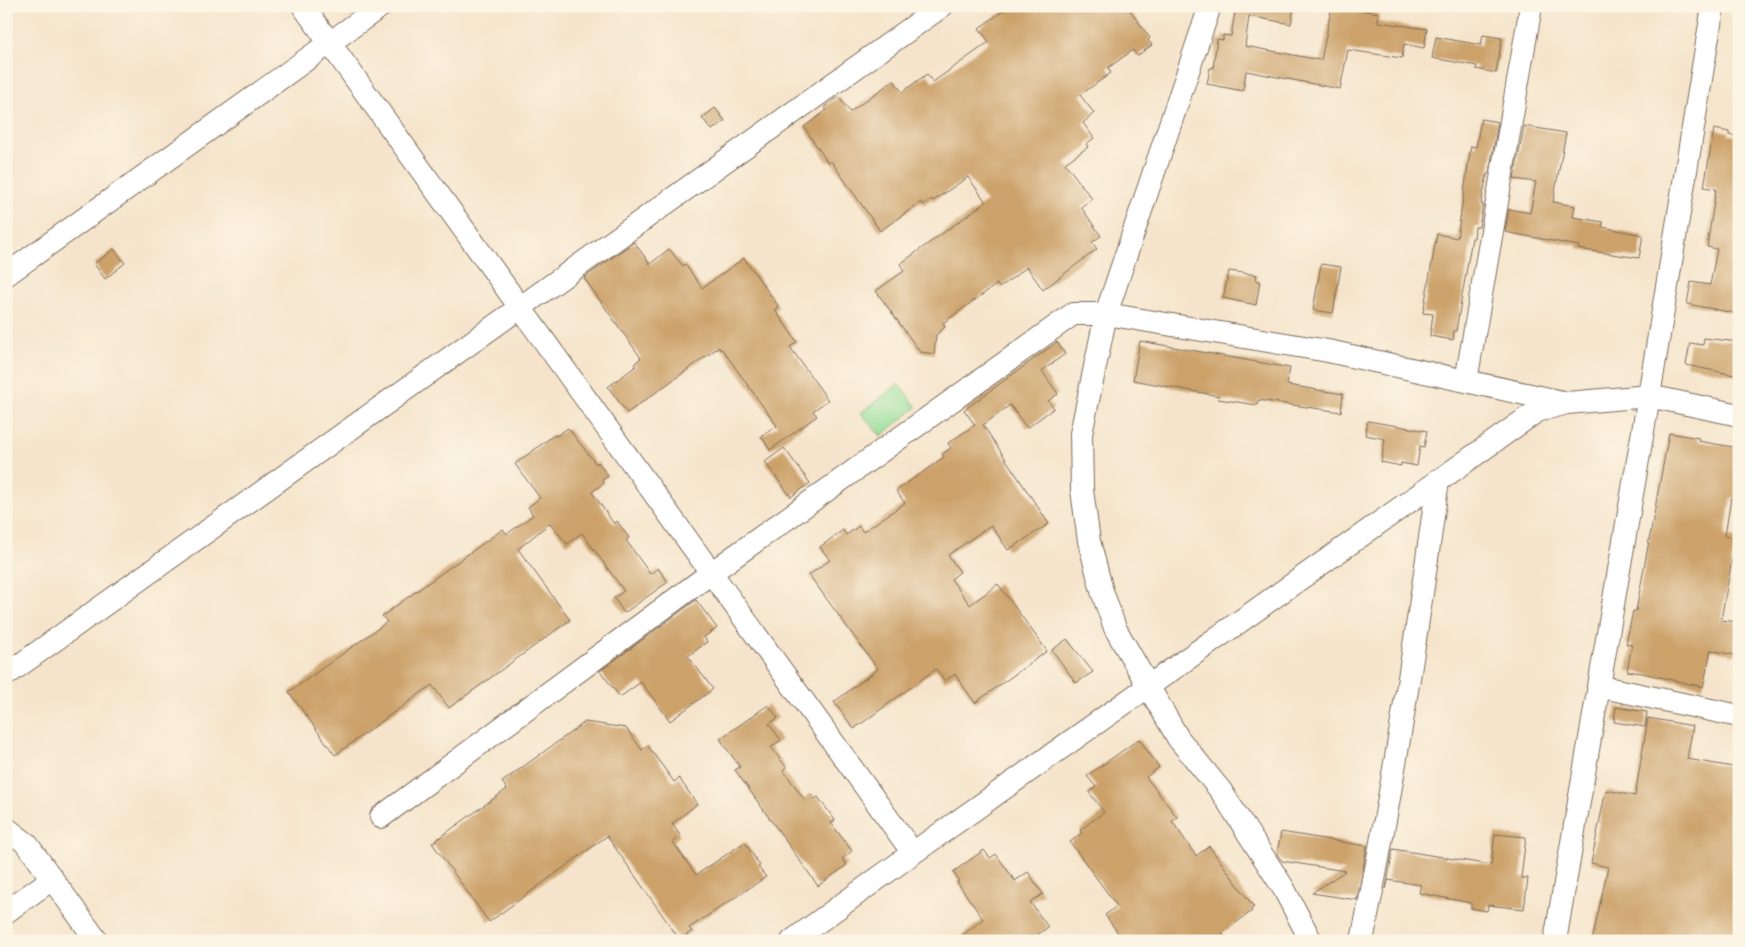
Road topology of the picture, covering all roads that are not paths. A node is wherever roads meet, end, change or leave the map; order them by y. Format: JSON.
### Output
{"nodes":[{"id":1,"x":303,"y":6,"type":"edge"},
{"id":2,"x":381,"y":6,"type":"edge"},
{"id":3,"x":942,"y":6,"type":"edge"},
{"id":4,"x":1210,"y":6,"type":"edge"},
{"id":5,"x":1531,"y":6,"type":"edge"},
{"id":6,"x":1713,"y":6,"type":"edge"},
{"id":7,"x":330,"y":43,"type":"junction"},
{"id":8,"x":6,"y":275,"type":"edge"},
{"id":9,"x":520,"y":308,"type":"junction"},
{"id":10,"x":1106,"y":314,"type":"junction"},
{"id":11,"x":1466,"y":381,"type":"junction"},
{"id":12,"x":1649,"y":396,"type":"junction"},
{"id":13,"x":1567,"y":403,"type":"junction"},
{"id":14,"x":1739,"y":414,"type":"edge"},
{"id":15,"x":1438,"y":480,"type":"junction"},
{"id":16,"x":711,"y":573,"type":"junction"},
{"id":17,"x":6,"y":675,"type":"edge"},
{"id":18,"x":1148,"y":686,"type":"junction"},
{"id":19,"x":1598,"y":686,"type":"junction"},
{"id":20,"x":1739,"y":716,"type":"edge"},
{"id":21,"x":381,"y":817,"type":"dead end"},
{"id":22,"x":6,"y":828,"type":"edge"},
{"id":23,"x":913,"y":853,"type":"junction"},
{"id":24,"x":52,"y":879,"type":"junction"},
{"id":25,"x":6,"y":912,"type":"edge"},
{"id":26,"x":97,"y":941,"type":"edge"},
{"id":27,"x":792,"y":941,"type":"edge"},
{"id":28,"x":1311,"y":941,"type":"edge"},
{"id":29,"x":1362,"y":941,"type":"edge"},
{"id":30,"x":1555,"y":941,"type":"edge"}],
"edges":[{"from":1,"to":7,"type":"street"},
{"from":2,"to":7,"type":"street"},
{"from":3,"to":9,"type":"street"},
{"from":4,"to":10,"type":"street"},
{"from":5,"to":11,"type":"street"},
{"from":6,"to":12,"type":"street"},
{"from":7,"to":8,"type":"street"},
{"from":7,"to":9,"type":"street"},
{"from":9,"to":16,"type":"street"},
{"from":9,"to":17,"type":"street"},
{"from":10,"to":11,"type":"street"},
{"from":10,"to":16,"type":"street"},
{"from":10,"to":18,"type":"street"},
{"from":11,"to":13,"type":"street"},
{"from":12,"to":13,"type":"street"},
{"from":12,"to":14,"type":"street"},
{"from":12,"to":19,"type":"street"},
{"from":13,"to":15,"type":"street"},
{"from":15,"to":18,"type":"street"},
{"from":15,"to":29,"type":"street"},
{"from":16,"to":21,"type":"street"},
{"from":16,"to":23,"type":"street"},
{"from":18,"to":23,"type":"street"},
{"from":18,"to":28,"type":"street"},
{"from":19,"to":20,"type":"street"},
{"from":19,"to":30,"type":"street"},
{"from":22,"to":24,"type":"street"},
{"from":23,"to":27,"type":"street"},
{"from":24,"to":25,"type":"street"},
{"from":24,"to":26,"type":"street"}]}
